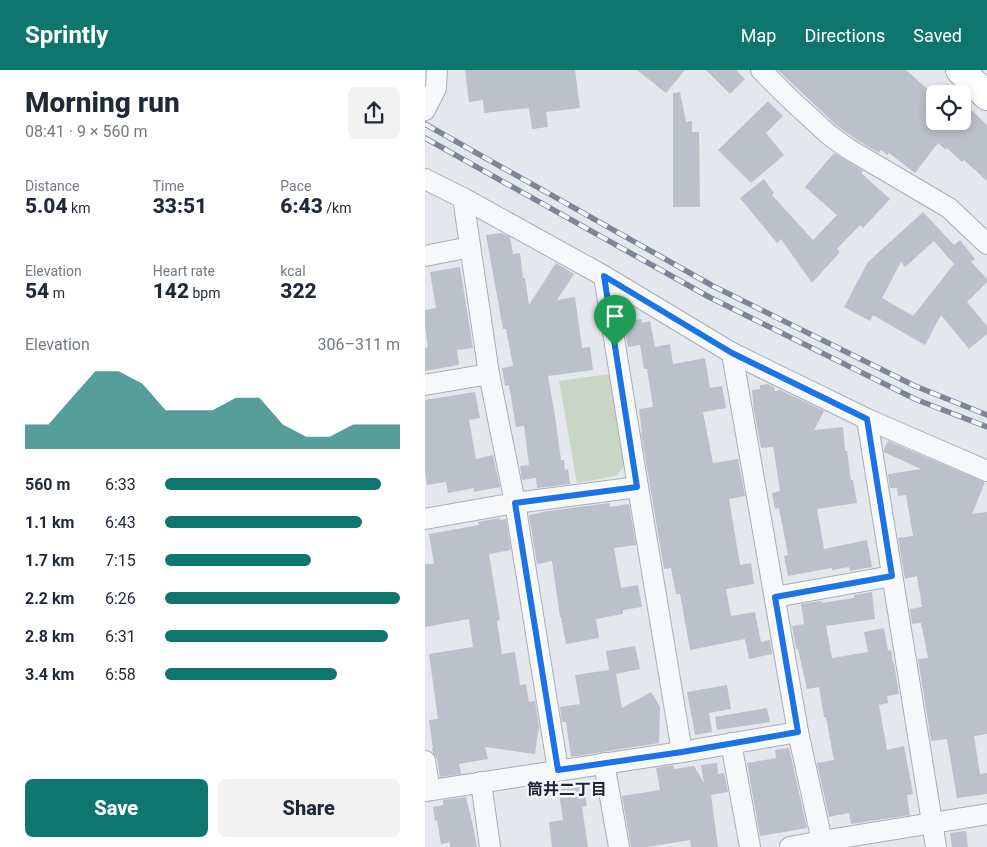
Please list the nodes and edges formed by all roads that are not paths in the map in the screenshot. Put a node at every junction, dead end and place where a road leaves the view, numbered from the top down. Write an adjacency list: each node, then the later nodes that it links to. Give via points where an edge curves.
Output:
1 (437, 70): 5 (street, via 436,88)
2 (761, 70): 8 (street, via 828,134 949,208)
3 (960, 70): 4 (main road)
4 (987, 96)
5 (425, 110)
6 (425, 179): 7 (street)
7 (463, 198): 9 (street); 11 (street)
8 (987, 244)
9 (470, 247): 10 (street); 13 (street)
10 (425, 256)
11 (604, 276): 12 (street); 17 (street)
12 (732, 353): 15 (street); 21 (street)
13 (489, 374): 14 (street); 18 (street)
14 (425, 385)
15 (867, 419): 16 (street); 20 (street)
16 (987, 471)
17 (637, 487): 18 (street); 24 (street)
18 (515, 503): 19 (street); 27 (street)
19 (425, 519)
20 (892, 576): 21 (street); 31 (street)
21 (775, 597): 22 (street)
22 (798, 732): 23 (street); 32 (street)
23 (731, 743): 24 (street); 35 (street)
24 (682, 752): 26 (street)
25 (425, 762): 29 (street)
26 (604, 763): 27 (street); 34 (street)
27 (558, 770): 28 (street)
28 (481, 782): 29 (street); 33 (street)
29 (427, 790)
30 (987, 814): 31 (street)
31 (932, 823): 32 (street); 37 (street)
32 (822, 841): 36 (street)
33 (490, 847)
34 (619, 847)
35 (750, 847)
36 (790, 847)
37 (936, 847)

